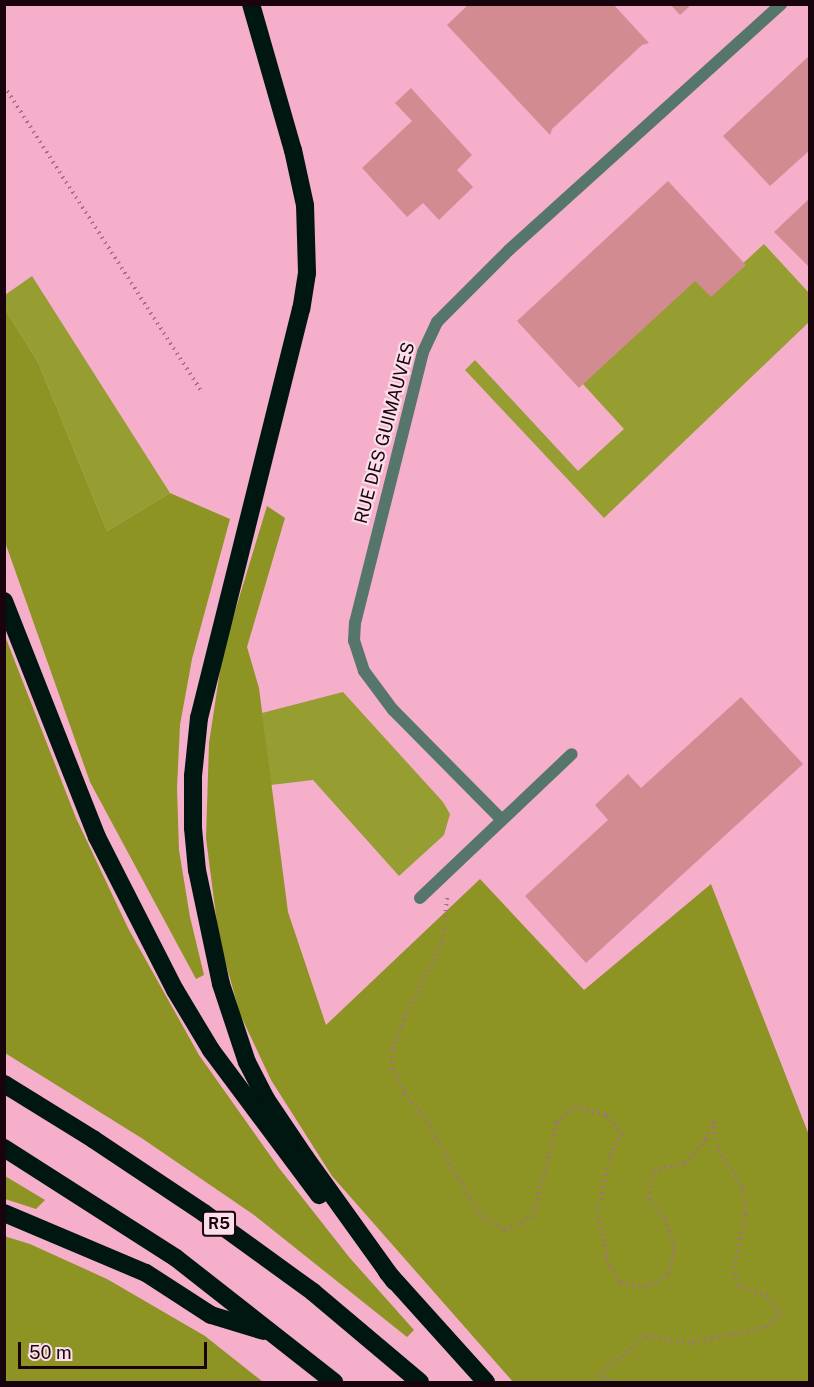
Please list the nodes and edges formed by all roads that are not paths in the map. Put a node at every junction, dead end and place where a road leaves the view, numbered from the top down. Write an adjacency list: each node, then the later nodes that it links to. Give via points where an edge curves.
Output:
1 (251, 4): 10 (highway, via 305,205 307,273 199,718 193,776 196,860 221,984 247,1062 266,1099)
2 (781, 4): 5 (street, RUE DES GUIMAUVES, via 509,250 437,322 423,352 354,640 363,671 393,710)
3 (4, 601): 10 (highway, via 97,837 176,990 211,1050 298,1170)
4 (572, 754): 5 (street)
5 (502, 820): 6 (street)
6 (420, 898)
7 (4, 1084): 13 (highway, R5, via 204,1213 313,1293)
8 (4, 1148): 11 (highway, via 176,1258)
9 (4, 1213): 11 (highway, via 146,1273 211,1315)
10 (394, 1281): 14 (highway)
11 (274, 1334): 12 (highway)
12 (334, 1383)
13 (420, 1383)
14 (486, 1383)

